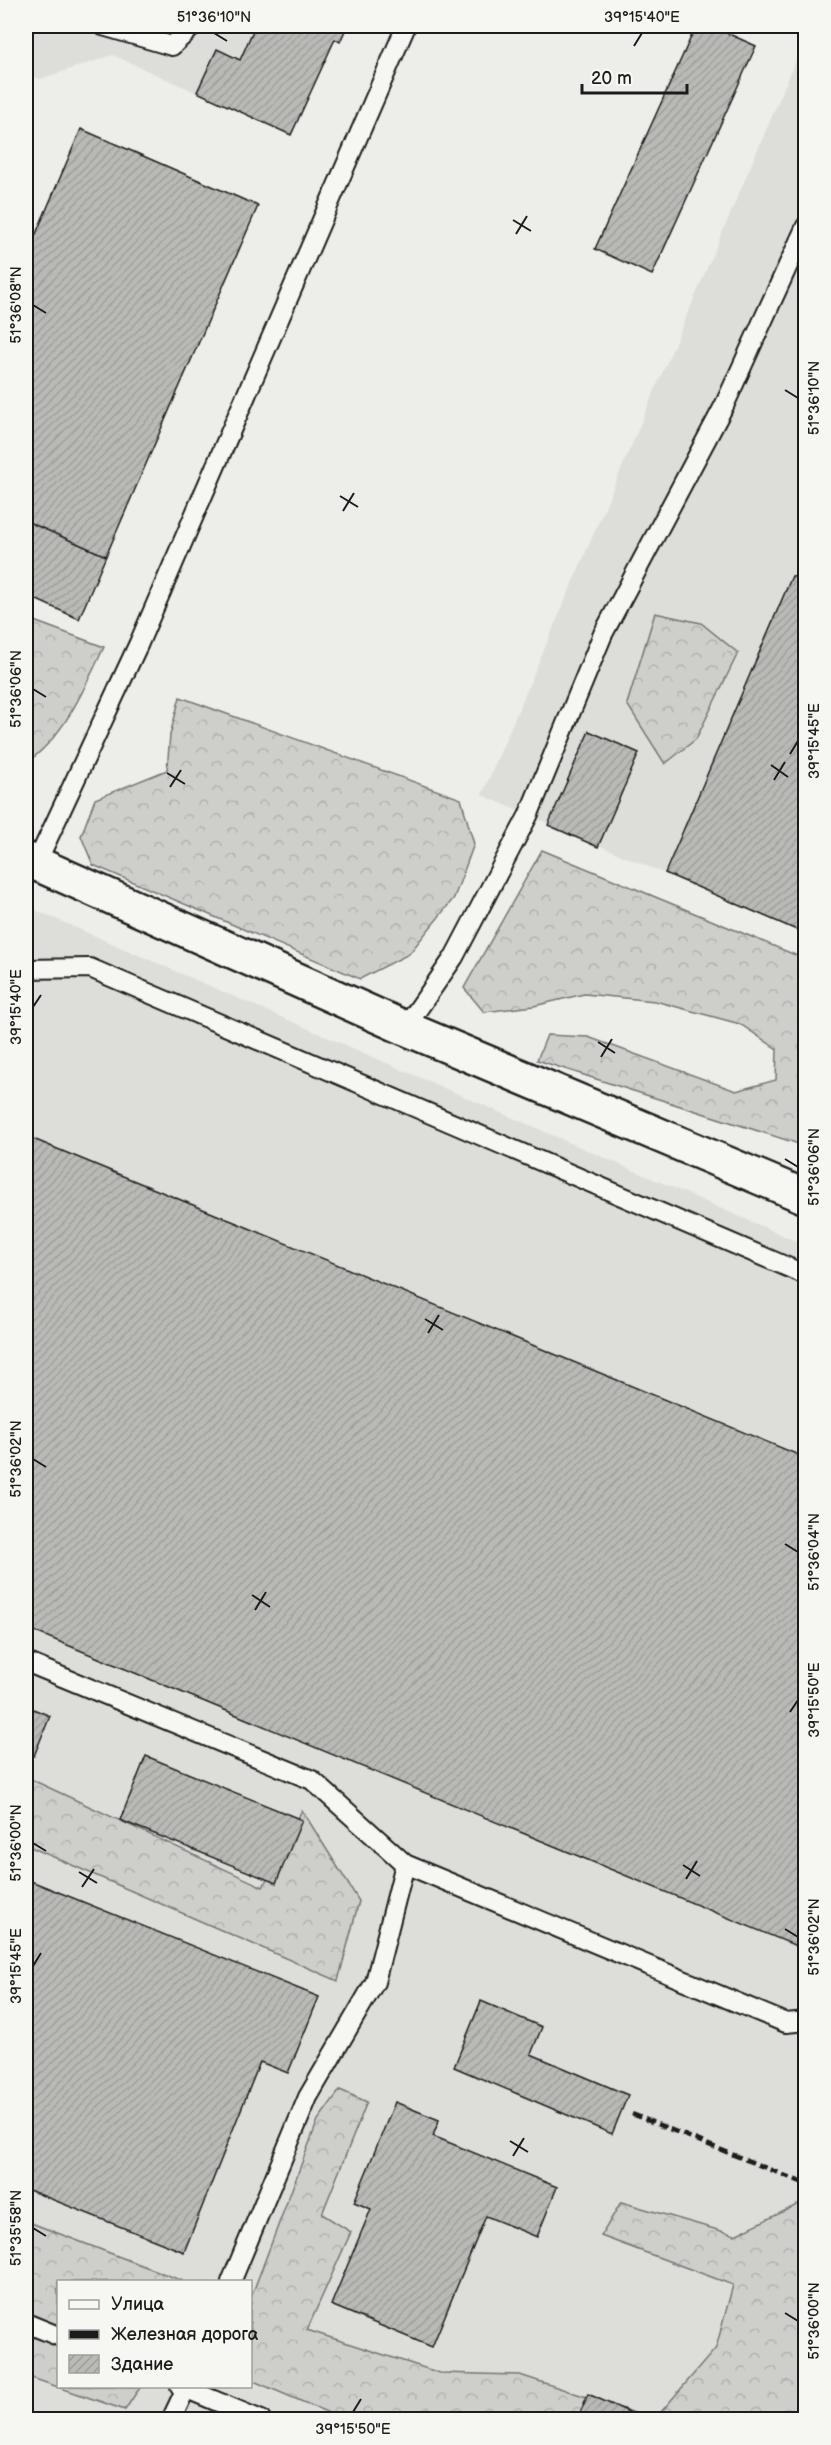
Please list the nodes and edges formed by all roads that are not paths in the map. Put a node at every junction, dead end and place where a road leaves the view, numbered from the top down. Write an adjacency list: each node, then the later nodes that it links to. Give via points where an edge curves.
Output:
1 (103, 26): 2 (lane, via 172,45)
2 (193, 26)
3 (406, 26): 5 (lane, via 139,643)
4 (806, 226): 7 (lane, via 724,406 603,634 528,816 454,957)
5 (31, 862): 7 (street)
6 (26, 969): 9 (lane, via 90,968)
7 (405, 1028): 8 (street)
8 (806, 1197)
9 (806, 1275)
10 (26, 1662): 11 (lane, via 312,1780)
11 (405, 1864): 12 (lane, via 786,2023); 13 (lane, via 375,1982 308,2097)
12 (806, 2021)
13 (232, 2280)
14 (26, 2323): 15 (lane)
15 (57, 2336)
16 (184, 2388): 18 (lane)
17 (186, 2388): 19 (lane)
18 (171, 2420)
19 (261, 2420)

